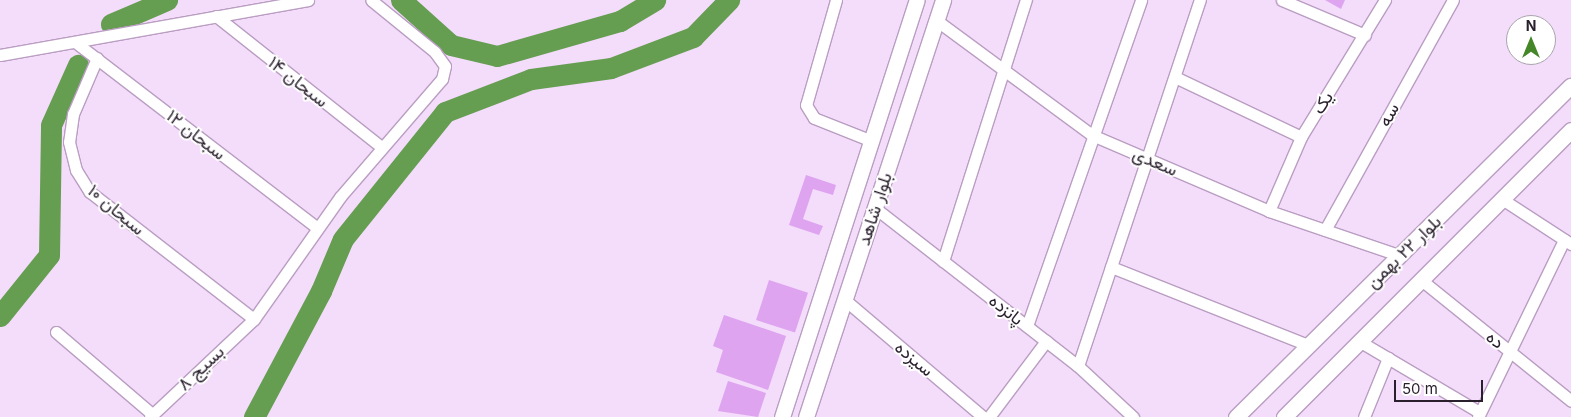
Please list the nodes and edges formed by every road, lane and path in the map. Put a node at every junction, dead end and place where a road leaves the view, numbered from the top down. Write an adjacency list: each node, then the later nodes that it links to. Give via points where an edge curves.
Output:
1 (302, 0): 12 (street)
2 (371, 0): 25 (street, بسیج ۸, via 435,52 445,66 442,79)
3 (836, 0): 24 (street, via 806,105 814,118)
4 (917, 0): 24 (main road, بلوار شاهد)
5 (943, 0): 13 (main road, بلوار شاهد)
6 (1026, 0): 18 (street)
7 (1141, 0): 22 (street)
8 (1200, 0): 19 (street)
9 (1282, 0): 14 (street)
10 (1385, 0): 14 (street, یک)
11 (1453, 0): 31 (street, سه)
12 (216, 16): 15 (street); 25 (street, سبحان ۱۴)
13 (936, 20): 18 (street, سعدی); 28 (main road, بلوار شاهد)
14 (1365, 35): 23 (street, یک)
15 (75, 42): 16 (street); 17 (street, سبحان ۱۲)
16 (0, 55)
17 (97, 58): 30 (street, سبحان ۱۲); 40 (street, سبحان ۱۰, via 73,114 69,142 76,170 90,192)
18 (1003, 70): 22 (street, سعدی); 35 (street)
19 (1177, 78): 23 (street); 26 (street)
20 (1571, 86): 34 (main road, بلوار ۲۲ بهمن)
21 (1571, 130): 27 (main road, بلوار ۲۲ بهمن)
22 (1092, 135): 26 (street, سعدی); 41 (street)
23 (1302, 137): 29 (street, یک)
24 (872, 141): 33 (main road, بلوار شاهد)
25 (381, 147): 30 (street, بسیج ۸)
26 (1146, 158): 29 (street, سعدی); 37 (street)
27 (1505, 202): 32 (street); 38 (main road, بلوار ۲۲ بهمن)
28 (875, 208): 35 (street, پانزده); 36 (main road, بلوار شاهد)
29 (1269, 211): 31 (street, سعدی)
30 (317, 228): 40 (street, بسیج ۸)
31 (1324, 230): 34 (street, سعدی)
32 (1568, 242): 46 (street)
33 (834, 256): 36 (main road); 52 (main road, بلوار شاهد)
34 (1401, 256): 45 (main road, بلوار ۲۲ بهمن)
35 (943, 261): 41 (street, پانزده)
36 (857, 262): 39 (main road, بلوار شاهد)
37 (1112, 267): 45 (street); 48 (street)
38 (1420, 279): 44 (main road, بلوار ۲۲ بهمن); 46 (street, ده)
39 (845, 300): 53 (main road, بلوار شاهد); 54 (street, سیزده)
40 (254, 319): 51 (street, بسیج ۸)
41 (1027, 326): 43 (street, پانزده)
42 (56, 332): 51 (street)
43 (1046, 341): 48 (street, پانزده); 55 (street)
44 (1359, 341): 47 (street); 58 (main road, بلوار ۲۲ بهمن)
45 (1308, 345): 57 (main road, بلوار ۲۲ بهمن)
46 (1509, 352): 49 (street, ده); 50 (street)
47 (1388, 358): 50 (street); 59 (street)
48 (1078, 366): 56 (street, پانزده)
49 (1571, 401)
50 (1479, 415)
51 (151, 416)
52 (782, 417)
53 (806, 417)
54 (983, 417)
55 (989, 417)
56 (1133, 417)
57 (1236, 417)
58 (1284, 417)
59 (1364, 417)

